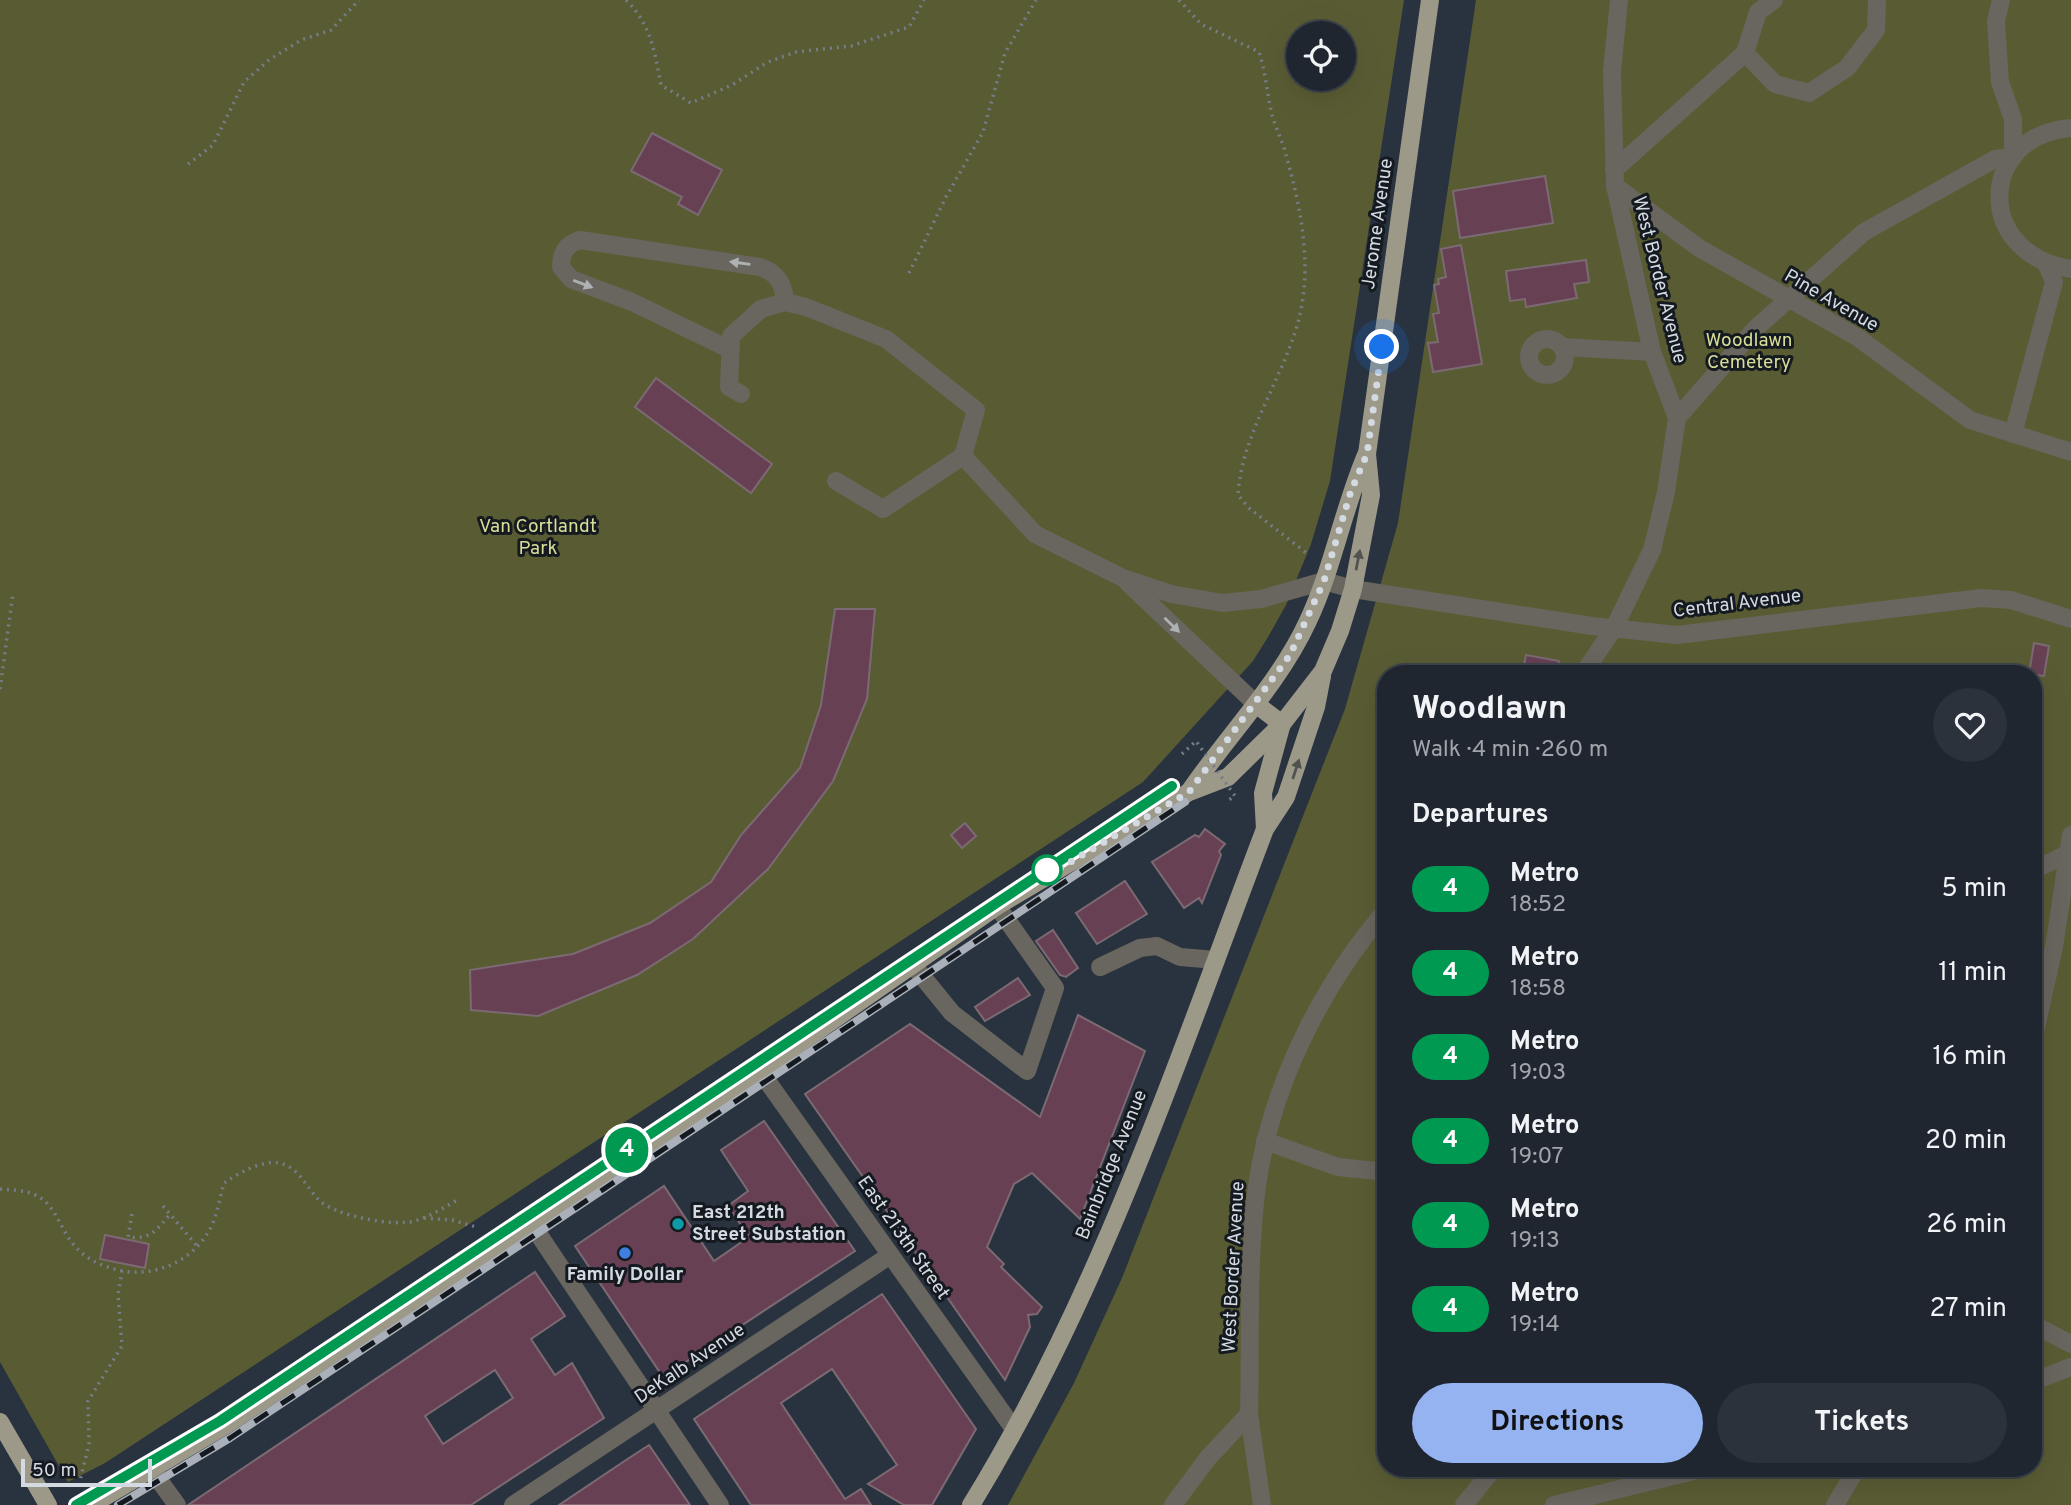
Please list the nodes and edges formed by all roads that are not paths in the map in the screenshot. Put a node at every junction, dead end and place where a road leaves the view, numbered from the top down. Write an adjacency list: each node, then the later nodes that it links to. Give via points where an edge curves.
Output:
1 (1430, 0): 21 (main road, Jerome Avenue)
2 (1619, 0): 9 (street, West Border Avenue, via 1612,71)
3 (1774, 0): 6 (street, via 1758,12)
4 (1877, 0): 6 (street, via 1875,30 1847,68 1809,93 1775,84)
5 (2001, 0): 8 (street, via 1996,21 2000,82 2013,119)
6 (1745, 53): 9 (street)
7 (2071, 128): 8 (street, via 2030,140)
8 (2013, 157): 10 (street, via 1999,198 2004,222 2025,252); 12 (street, via 1995,159 1864,232)
9 (1615, 178): 12 (street, Pine Avenue, via 1699,248); 16 (street, West Border Avenue)
10 (2047, 265): 11 (street); 19 (street, via 2054,282)
11 (2071, 269)
12 (1787, 299): 18 (street); 19 (street, Pine Avenue, via 1857,337 1970,420)
13 (785, 302): 15 (street, via 761,309 731,337); 15 (street, one-way to 15, via 776,274 760,267 580,240 564,251 561,267 571,279 632,302); 22 (street, via 886,340 976,410)
14 (1563, 347): 16 (street)
15 (731, 350): 17 (street, via 729,387)
16 (1651, 352): 18 (street, West Border Avenue)
17 (741, 394)
18 (1676, 418): 28 (street, West Border Avenue, via 1666,492 1651,550)
19 (2013, 434): 20 (street, Pine Avenue)
20 (2071, 453)
21 (1367, 454): 25 (main road, Jerome Avenue); 26 (main road, Jerome Avenue, one-way to 21, via 1371,495)
22 (963, 456): 23 (street, via 883,509); 24 (street, via 1035,534)
23 (836, 481)
24 (1123, 578): 25 (street, via 1171,594 1223,603); 31 (street, one-way to 31)
25 (1324, 581): 26 (street, Central Avenue); 31 (main road, Jerome Avenue, via 1290,655)
26 (1353, 589): 28 (street, Central Avenue); 30 (main road, Jerome Avenue)
27 (2071, 619): 28 (street, Central Avenue, via 2011,600 1981,598 1677,635)
28 (1614, 628): 29 (street, West Border Avenue)
29 (1589, 665)
30 (1323, 671): 32 (main road, Jerome Avenue); 34 (main road, Bainbridge Avenue, one-way to 30, via 1286,797)
31 (1256, 704): 32 (main road); 33 (main road, Jerome Avenue)
32 (1282, 724): 33 (main road, Jerome Avenue, via 1228,776); 34 (main road, Bainbridge Avenue, via 1263,793)
33 (1189, 792): 37 (main road, Jerome Avenue)
34 (1265, 829): 39 (main road, Bainbridge Avenue)
35 (2070, 847): 36 (street); 42 (street)
36 (2042, 865)
37 (997, 906): 40 (main road, Jerome Avenue); 40 (street, via 1055,988 1027,1071 952,1013)
38 (1377, 922): 44 (street, West Border Avenue, via 1328,987 1301,1041)
39 (1216, 960): 41 (street, via 1180,957 1157,946 1140,948); 55 (main road, Bainbridge Avenue, via 1147,1140 1068,1326)
40 (913, 965): 43 (main road, Jerome Avenue)
41 (1100, 967)
42 (2042, 1001)
43 (760, 1071): 46 (main road, Jerome Avenue); 47 (street, East 213th Street)
44 (1265, 1141): 45 (street, via 1338,1167); 53 (street, West Border Avenue, via 1252,1235)
45 (1377, 1171)
46 (531, 1223): 52 (street); 56 (main road, Jerome Avenue, via 226,1425)
47 (889, 1256): 52 (street, DeKalb Avenue); 55 (street, East 213th Street)
48 (2042, 1329): 49 (street)
49 (2071, 1344)
50 (2071, 1367): 51 (street)
51 (2042, 1378)
52 (657, 1411): 64 (street, DeKalb Avenue); 65 (street)
53 (1249, 1414): 67 (street); 68 (street, West Border Avenue)
54 (0, 1422): 60 (main road)
55 (1014, 1429): 66 (main road, Bainbridge Avenue)
56 (147, 1472): 61 (main road, Jerome Avenue); 62 (street); 63 (street)
57 (1487, 1477): 69 (street)
58 (1669, 1477): 70 (street)
59 (1852, 1477): 71 (street)
60 (48, 1505)
61 (91, 1505)
62 (164, 1505)
63 (177, 1505)
64 (513, 1505)
65 (720, 1505)
66 (971, 1505)
67 (1173, 1505)
68 (1262, 1505)
69 (1464, 1505)
70 (1554, 1505)
71 (1835, 1505)

